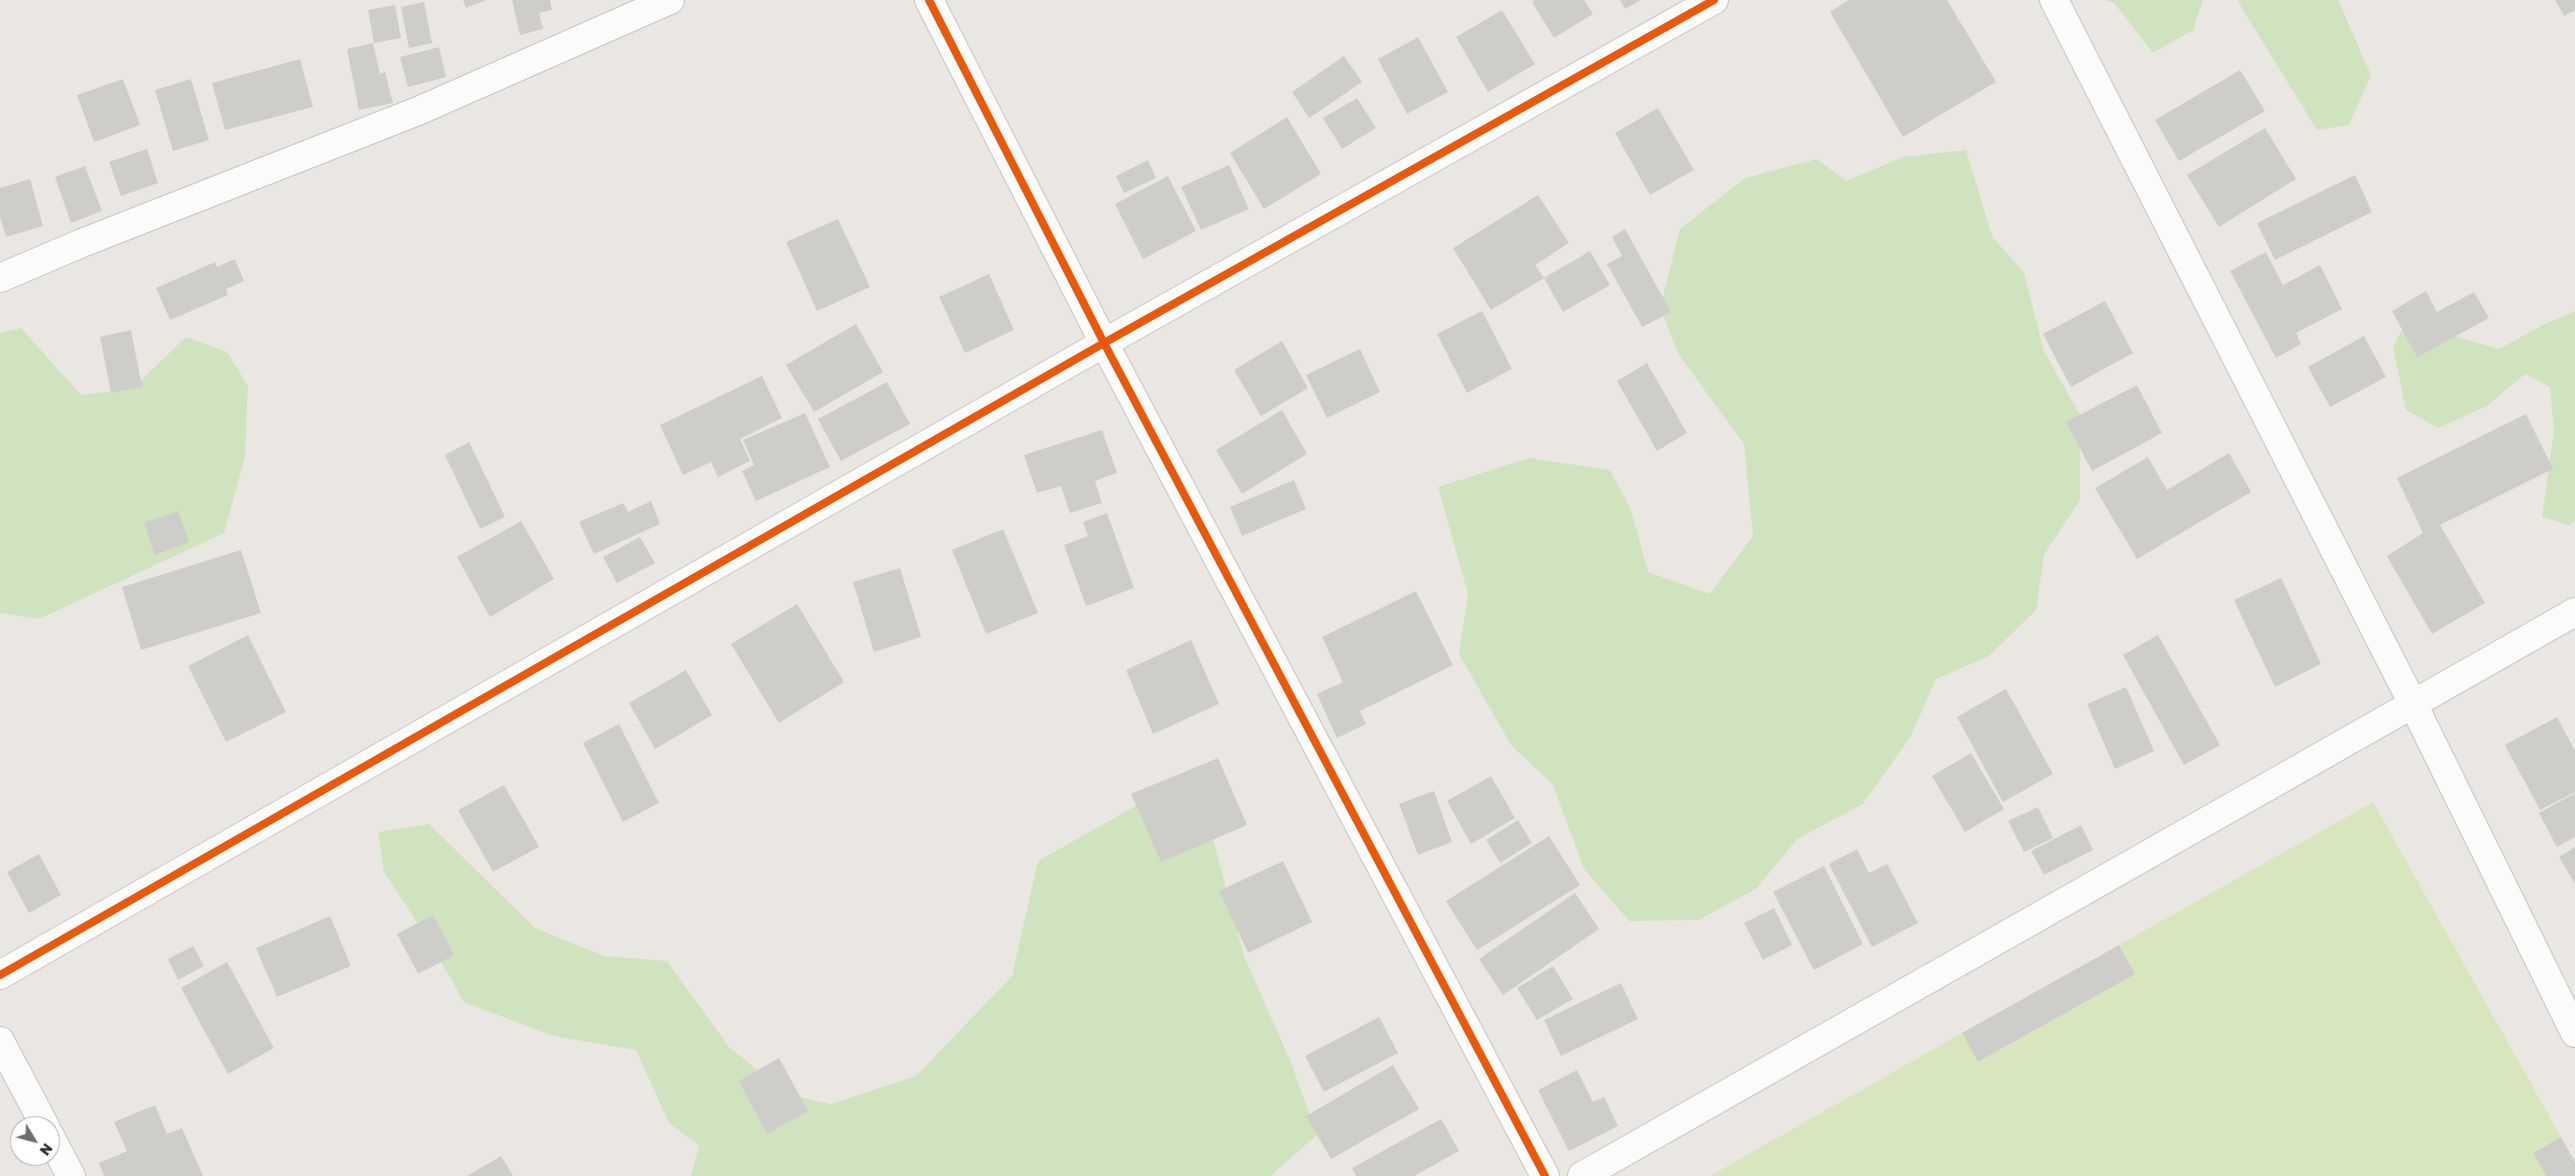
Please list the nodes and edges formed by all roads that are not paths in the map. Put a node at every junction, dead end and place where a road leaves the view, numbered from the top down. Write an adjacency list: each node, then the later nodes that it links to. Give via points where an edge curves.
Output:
1 (670, 0): 5 (street, via 418,111)
2 (929, 0): 6 (street)
3 (1714, 0): 6 (street)
4 (2054, 0): 8 (street)
5 (0, 278)
6 (1104, 343): 9 (street); 15 (street)
7 (2575, 612): 8 (street)
8 (2413, 704): 10 (street); 16 (street)
9 (0, 975)
10 (2575, 1033)
11 (0, 1041): 12 (street)
12 (40, 1116)
13 (60, 1155): 14 (street)
14 (71, 1176)
15 (1545, 1176)
16 (1582, 1176)

